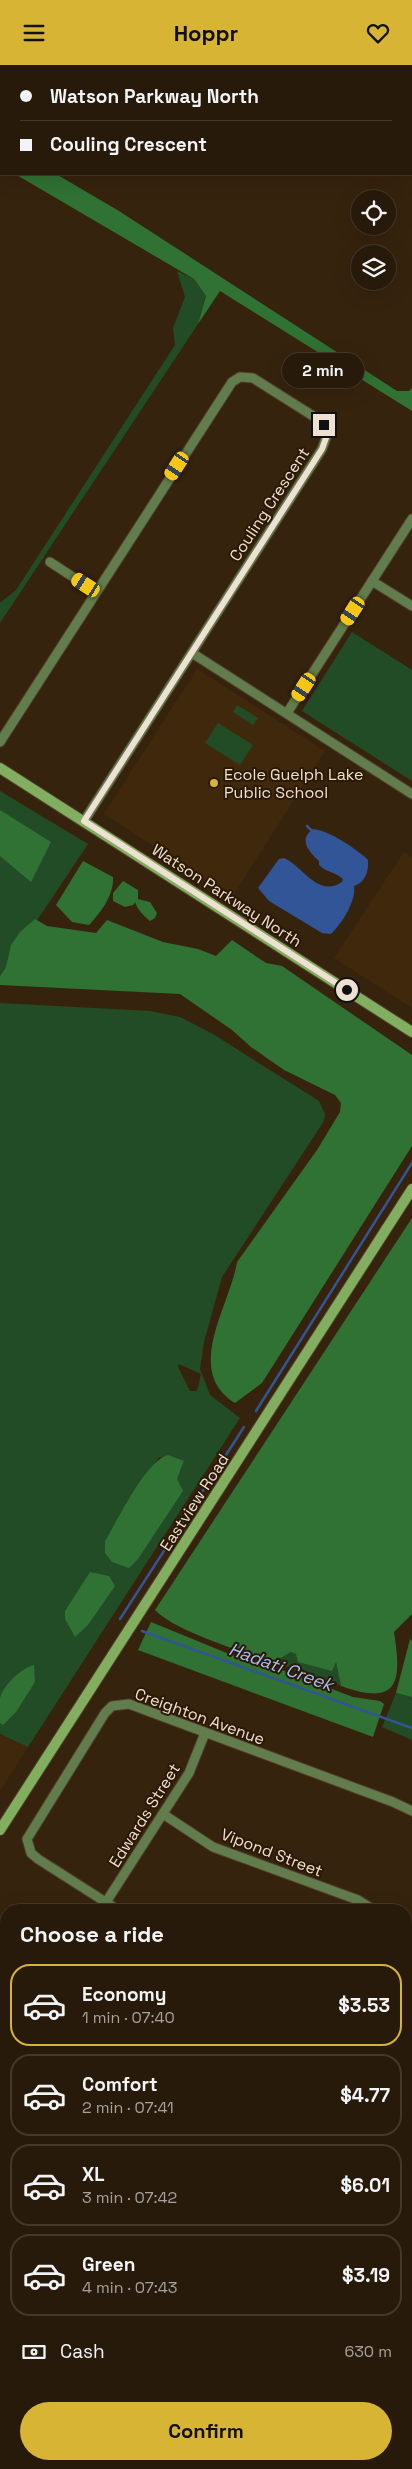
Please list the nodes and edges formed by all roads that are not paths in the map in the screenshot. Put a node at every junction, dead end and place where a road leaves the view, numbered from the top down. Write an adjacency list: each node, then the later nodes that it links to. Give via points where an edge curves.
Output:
1 (412, 519): 3 (street)
2 (50, 562): 4 (street)
3 (372, 581): 5 (street); 7 (street)
4 (96, 592): 6 (street, Couling Crescent, via 228,387 240,377 259,380 322,421 326,440); 8 (street, Couling Crescent)
5 (412, 606)
6 (192, 653): 7 (street); 11 (street, Couling Crescent)
7 (287, 713): 10 (street)
8 (0, 742)
9 (0, 767): 11 (street, Watson Parkway North)
10 (412, 794)
11 (84, 821): 12 (street, Watson Parkway North)
12 (412, 1032)
13 (412, 1189): 17 (street, Eastview Road)
14 (205, 1733): 15 (street, Creighton Avenue); 16 (street, Edwards Street, via 189,1773); 18 (street, Creighton Avenue, via 129,1705 112,1706 28,1834 27,1846 38,1859)
15 (412, 1811)
16 (163, 1814): 19 (street, Edwards Street); 20 (street, Vipond Street, via 213,1847)
17 (0, 1830)
18 (101, 1904)
19 (105, 1904)
20 (364, 1904)

